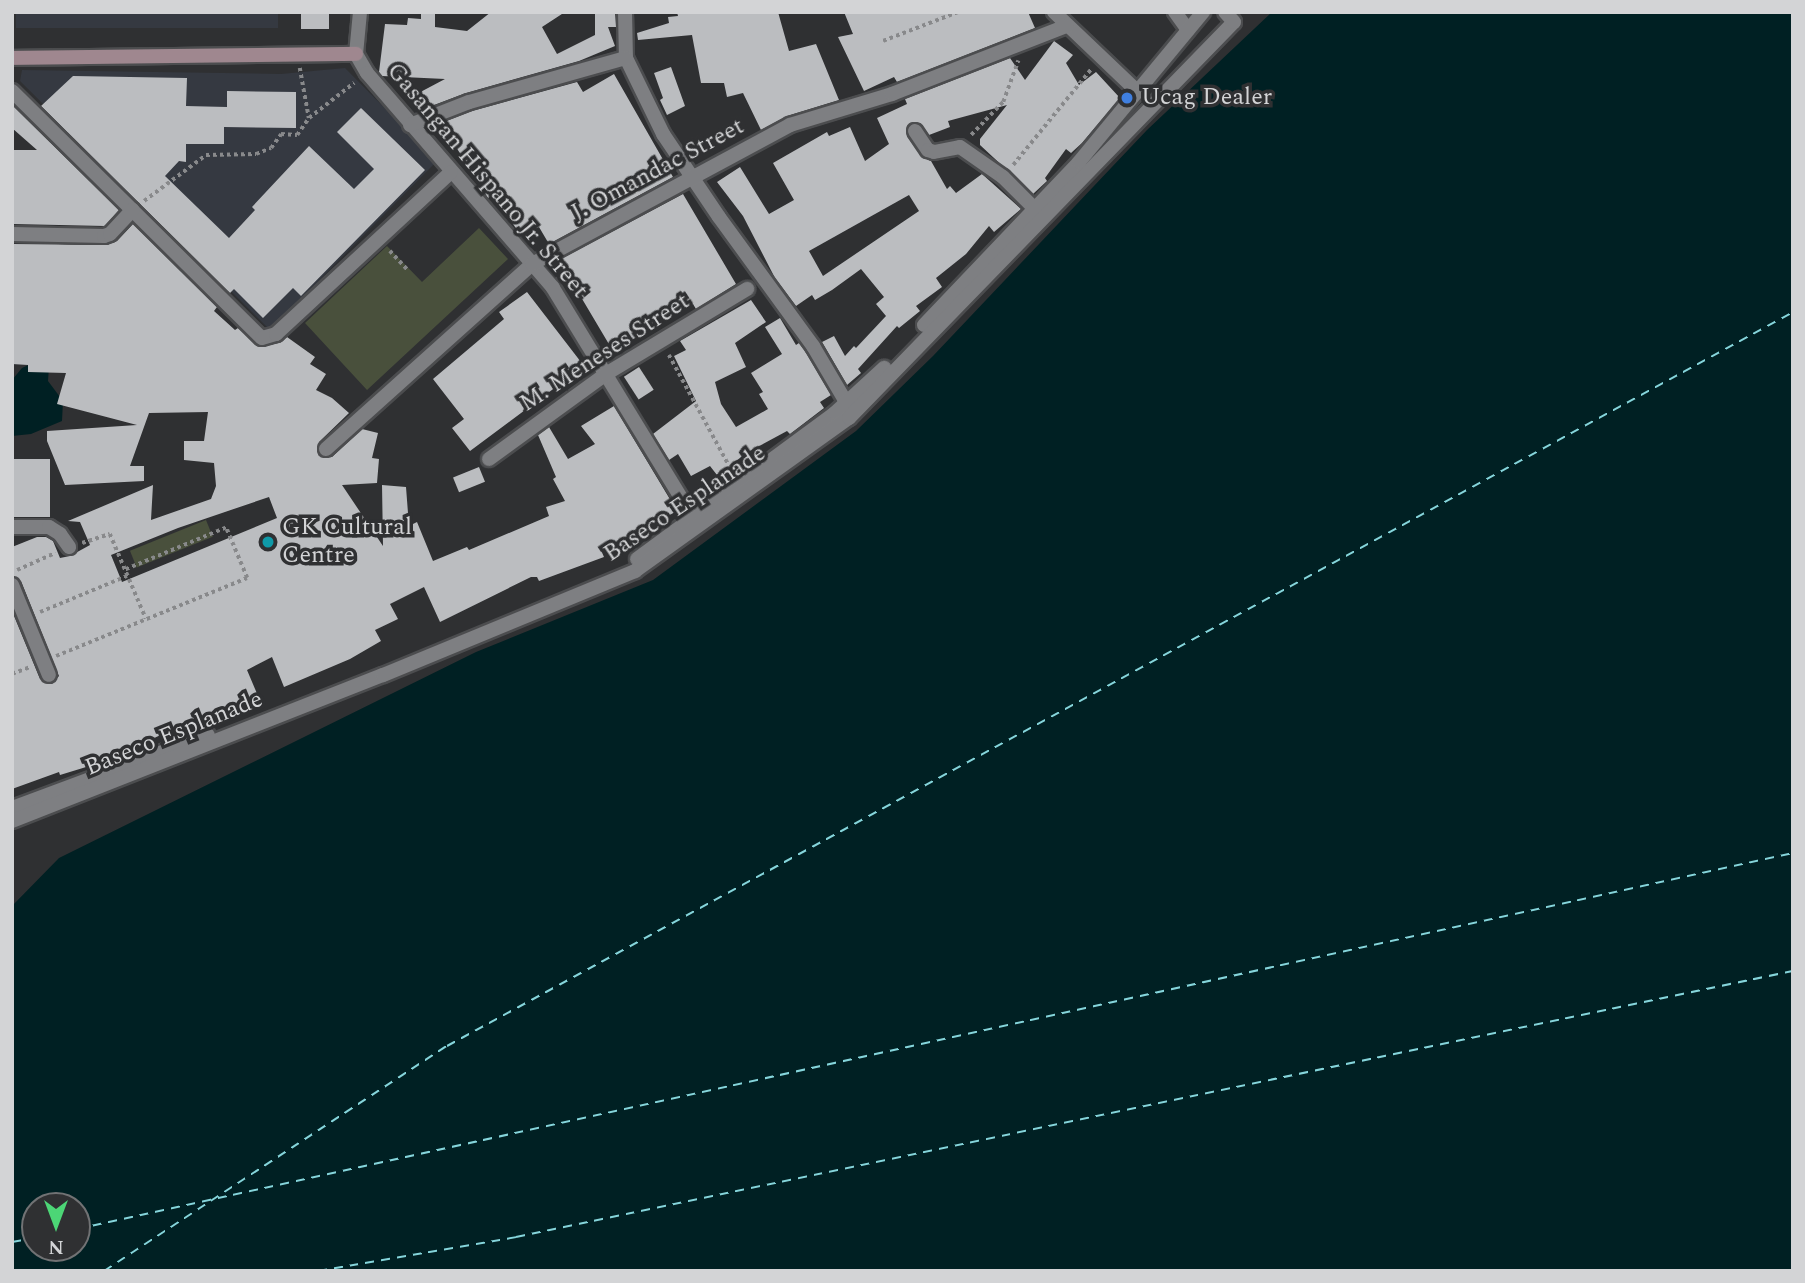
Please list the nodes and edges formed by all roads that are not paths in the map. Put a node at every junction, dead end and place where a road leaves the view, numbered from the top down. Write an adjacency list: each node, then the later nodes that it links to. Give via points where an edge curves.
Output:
1 (360, 12): 9 (street, Gasangan Hispano Jr. Street)
2 (625, 12): 11 (street)
3 (1054, 12): 7 (street)
4 (1175, 12): 8 (street)
5 (1203, 12): 8 (street)
6 (1225, 12): 33 (street, Baseco Esplanade, via 1234,22 849,418 635,571)
7 (1066, 26): 13 (street); 17 (street, J. Omandac Street, via 892,94 790,125)
8 (1188, 30): 13 (street)
9 (356, 54): 10 (street); 14 (street, Gasangan Hispano Jr. Street)
10 (12, 58)
11 (626, 58): 14 (street, via 469,102); 17 (street, via 663,134)
12 (12, 91): 19 (street)
13 (1137, 91): 18 (street)
14 (410, 125): 16 (street, Gasangan Hispano Jr. Street)
15 (915, 131): 18 (street, via 928,150 960,147 1003,177)
16 (451, 172): 19 (street, via 276,334 262,338); 21 (street, Gasangan Hispano Jr. Street)
17 (691, 177): 21 (street, J. Omandac Street); 24 (street, via 813,346)
18 (1034, 208): 24 (street, via 888,365)
19 (132, 210): 20 (street, via 104,236)
20 (12, 234)
21 (532, 264): 23 (street, Gasangan Hispano Jr. Street, via 553,288); 25 (street, J. Omandac Street)
22 (747, 289): 23 (street, M. Meneses Street)
23 (606, 374): 26 (street, M. Meneses Street); 27 (street, Gasangan Hispano Jr. Street)
24 (846, 402): 27 (street)
25 (326, 449)
26 (489, 458)
27 (692, 516): 32 (street, via 618,571 265,714)
28 (12, 527): 29 (street, via 49,527)
29 (69, 547)
30 (12, 585): 31 (street)
31 (46, 668)
32 (12, 808)
33 (12, 821)

